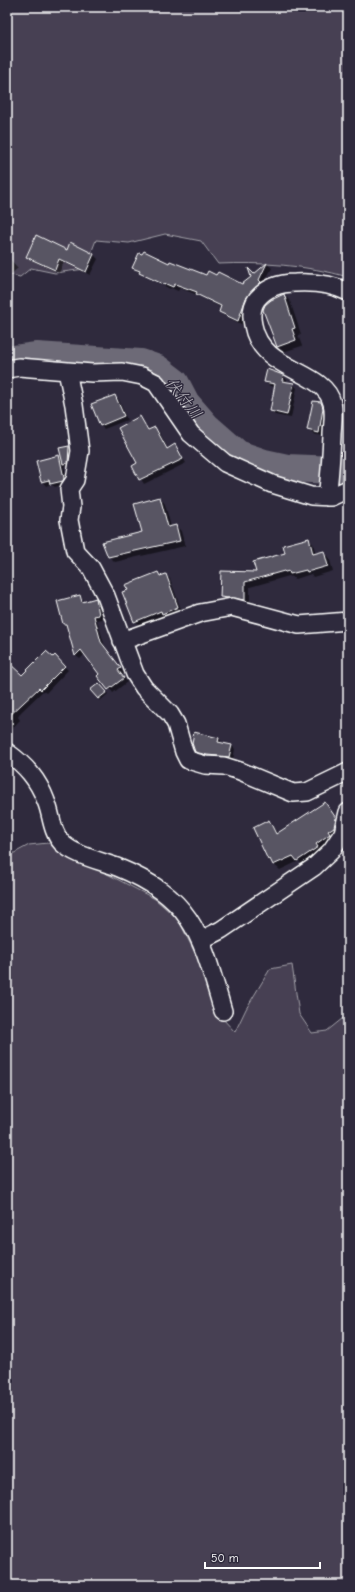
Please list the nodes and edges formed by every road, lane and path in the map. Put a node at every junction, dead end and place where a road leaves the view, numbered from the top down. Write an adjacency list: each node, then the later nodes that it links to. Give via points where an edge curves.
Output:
1 (348, 292): 5 (street, via 340,288 310,283 278,284 262,292 255,302 251,316 254,334 273,359 328,393 333,415)
2 (7, 369): 3 (street)
3 (67, 371): 5 (street, via 122,372 142,376 156,383 191,434 225,463 272,484 311,496); 7 (street, via 78,426 80,451 75,480 69,489 72,541 75,551 91,568 106,596)
4 (348, 489): 5 (street)
5 (327, 497)
6 (348, 621): 7 (street, via 299,625 232,607 200,613)
7 (122, 641): 9 (street, via 135,674 144,688 170,714 176,724 188,760 240,771 293,793 307,792)
8 (7, 752): 11 (street, via 30,770 46,801 54,831 62,843 73,851 128,872 160,889 186,913)
9 (348, 772)
10 (348, 812): 11 (street, via 343,833 332,851 314,867 221,930)
11 (201, 940): 12 (street)
12 (223, 1011)

